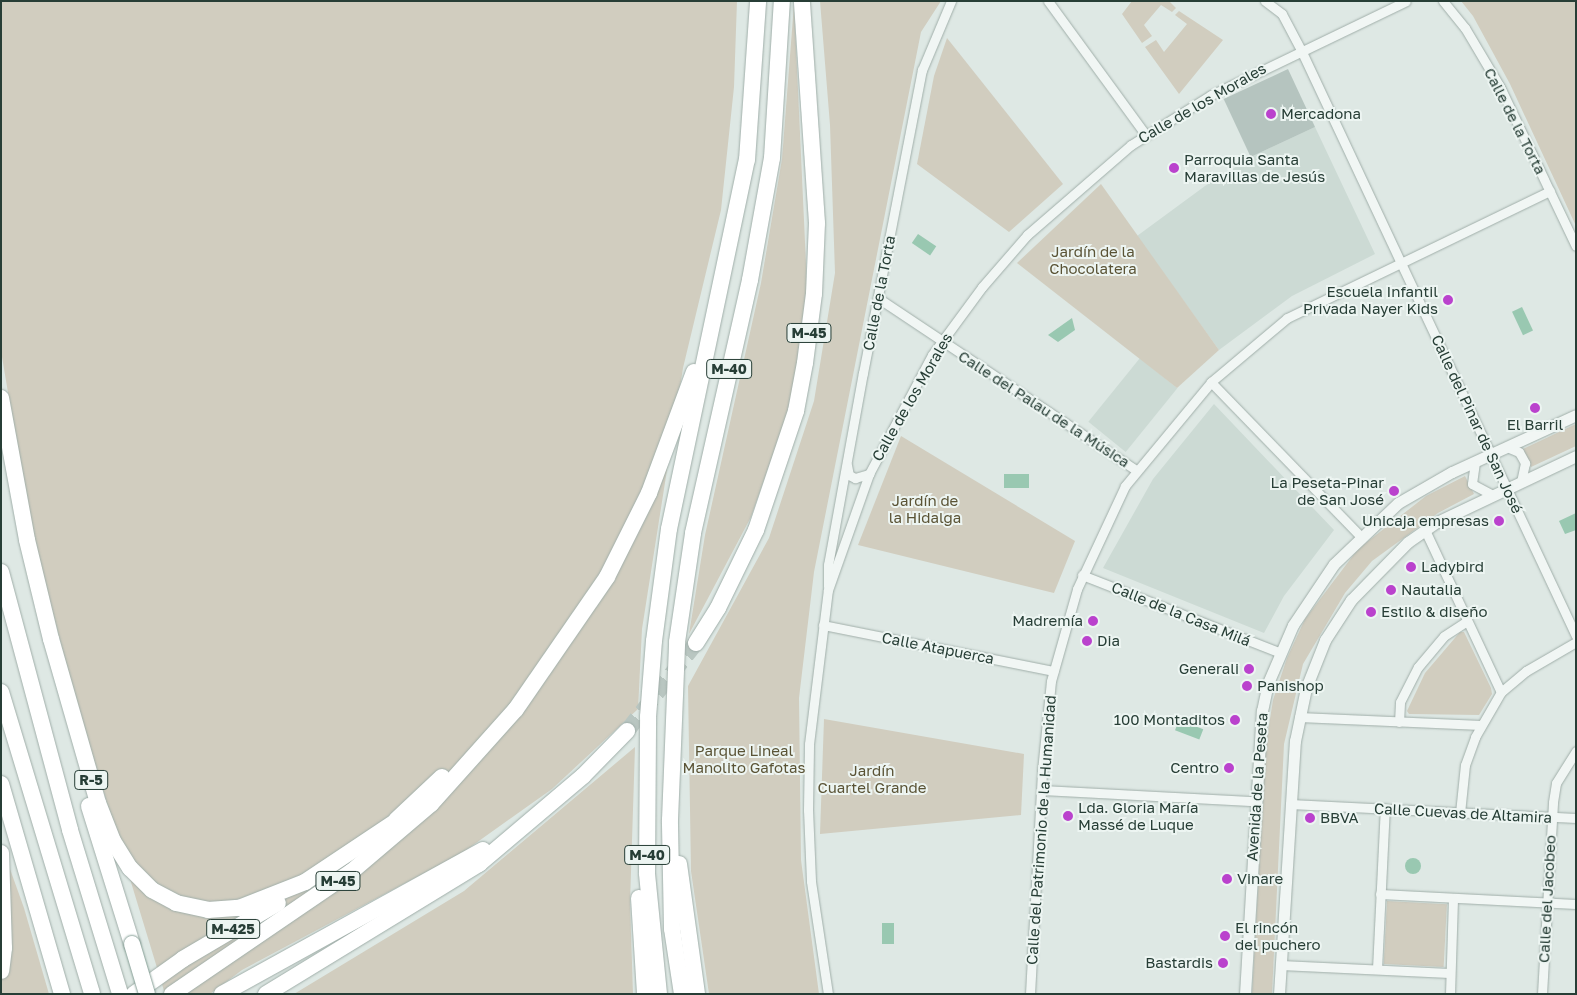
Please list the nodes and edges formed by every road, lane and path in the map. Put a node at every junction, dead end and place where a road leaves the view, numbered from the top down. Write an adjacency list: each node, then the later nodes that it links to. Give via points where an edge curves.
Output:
1 (758, 1): 12 (highway, M-40, via 748,150)
2 (782, 1): 60 (highway, M-40, via 772,158 750,280 693,533 677,642)
3 (802, 1): 40 (highway, M-45, via 817,223 814,294 805,363 796,411 756,530 718,608)
4 (951, 1): 15 (street, Calle de la Torta, via 922,70)
5 (1048, 1): 10 (street)
6 (1265, 1): 9 (street, Calle del Pinar de San José, via 1282,14)
7 (1406, 1): 9 (street, Calle de los Morales)
8 (1443, 1): 11 (street, Calle de la Torta, via 1465,28 1500,87)
9 (1302, 50): 10 (street, Calle de los Morales, via 1211,95); 14 (street, Calle del Pinar de San José)
10 (1145, 134): 16 (street, Calle de los Morales, via 1078,188 1028,235)
11 (1550, 191): 13 (street, Calle de la Torta); 14 (street, Calle del Patrimonio de la Humanidad)
12 (736, 223): 42 (highway, M-45, via 722,254 692,382 649,493 607,576); 46 (highway, M-40, via 670,529 654,641)
13 (1576, 246)
14 (1401, 261): 17 (street, Calle del Patrimonio de la Humanidad, via 1287,318); 22 (street, Calle del Pinar de San José)
15 (878, 298): 16 (street, Calle del Palau de la Música); 25 (street, Calle de la Torta)
16 (941, 341): 26 (street, Calle del Palau de la Música); 27 (street, Calle de los Morales)
17 (1211, 382): 26 (street, Calle del Patrimonio de la Humanidad); 32 (street)
18 (1, 398): 62 (highway, R-5, via 27,540 51,639 98,803 113,841 130,868 152,890 176,903 208,910 238,908 304,882)
19 (1576, 415): 21 (street, Avenida de la Peseta)
20 (1, 434): 76 (highway, bridge, via 28,580)
21 (1507, 447): 22 (street, Avenida de la Peseta); 28 (street, via 1519,452 1525,463)
22 (1491, 455): 24 (street, Avenida de la Peseta); 29 (street, Calle del Pinar de San José)
23 (1576, 456): 28 (street)
24 (1474, 462): 30 (street, via 1472,484); 32 (street, Avenida de la Peseta, via 1425,486)
25 (846, 464): 27 (street, via 849,475 855,478); 35 (street, Calle de la Torta, via 828,565)
26 (1136, 470): 34 (street, Calle del Patrimonio de la Humanidad)
27 (869, 474): 35 (street, Calle de los Morales)
28 (1521, 482): 29 (street)
29 (1507, 488): 30 (street); 38 (street, Calle del Pinar de San José)
30 (1493, 495): 31 (street)
31 (1425, 530): 36 (street); 47 (street, via 1380,567 1351,600 1314,665)
32 (1360, 536): 41 (street, Avenida de la Peseta, via 1309,596)
33 (1, 572): 74 (highway, R-5, via 68,821)
34 (1082, 575): 41 (street, Calle de la Casa Milá); 43 (street, Calle del Patrimonio de la Humanidad)
35 (828, 590): 37 (street, Calle de los Morales)
36 (1466, 621): 45 (street); 48 (street, via 1444,636 1418,667 1400,702)
37 (823, 625): 43 (street, Calle Atapuerca); 84 (street, Calle de los Morales, via 809,744 809,845 817,932)
38 (1576, 636)
39 (1576, 642): 45 (street, via 1526,671)
40 (696, 643)
41 (1280, 653): 54 (street, Avenida de la Peseta, via 1262,711)
42 (549, 664): 62 (highway, via 464,755); 77 (highway, M-45, via 516,709 431,804 351,872)
43 (1054, 670): 53 (street, Calle del Patrimonio de la Humanidad)
44 (1, 692): 72 (highway)
45 (1501, 692): 49 (street)
46 (648, 717): 80 (highway, via 640,753 639,885); 81 (highway, M-40, via 647,873)
47 (1299, 717): 48 (street); 55 (street)
48 (1399, 722): 49 (street)
49 (1481, 725): 57 (street, via 1465,765)
50 (627, 731): 61 (highway, M-45)
51 (1576, 751): 58 (street, Calle del Jacobeo, via 1556,783)
52 (1, 784): 73 (highway)
53 (1042, 790): 54 (street); 85 (street, Calle del Patrimonio de la Humanidad)
54 (1255, 801): 86 (street, Avenida de la Peseta)
55 (1290, 804): 56 (street, Calle Cuevas de Altamira); 68 (street)
56 (1385, 808): 57 (street, Calle Cuevas de Altamira); 64 (street)
57 (1460, 813): 58 (street, Calle Cuevas de Altamira)
58 (1552, 817): 59 (street, Calle Cuevas de Altamira); 66 (street, Calle del Jacobeo)
59 (1576, 818)
60 (670, 820): 82 (highway, M-40, via 672,930); 83 (highway)
61 (531, 822): 78 (highway, M-45); 79 (highway, M-45, via 479,864)
62 (392, 824): 75 (highway, M-425, via 334,868 183,959)
63 (1, 853): 70 (highway, via 4,938)
64 (1380, 894): 65 (street); 69 (street)
65 (1453, 898): 66 (street); 71 (street)
66 (1547, 903): 67 (street); 89 (street, Calle del Jacobeo)
67 (1576, 904)
68 (1280, 965): 69 (street); 87 (street)
69 (1377, 969): 71 (street)
70 (1, 971)
71 (1450, 973): 88 (street)
72 (89, 986)
73 (61, 992)
74 (120, 994)
75 (134, 994)
76 (148, 994)
77 (172, 994)
78 (222, 994)
79 (266, 994)
80 (646, 994)
81 (659, 994)
82 (682, 994)
83 (697, 994)
84 (828, 994)
85 (1030, 994)
86 (1245, 994)
87 (1279, 994)
88 (1450, 994)
89 (1542, 994)

